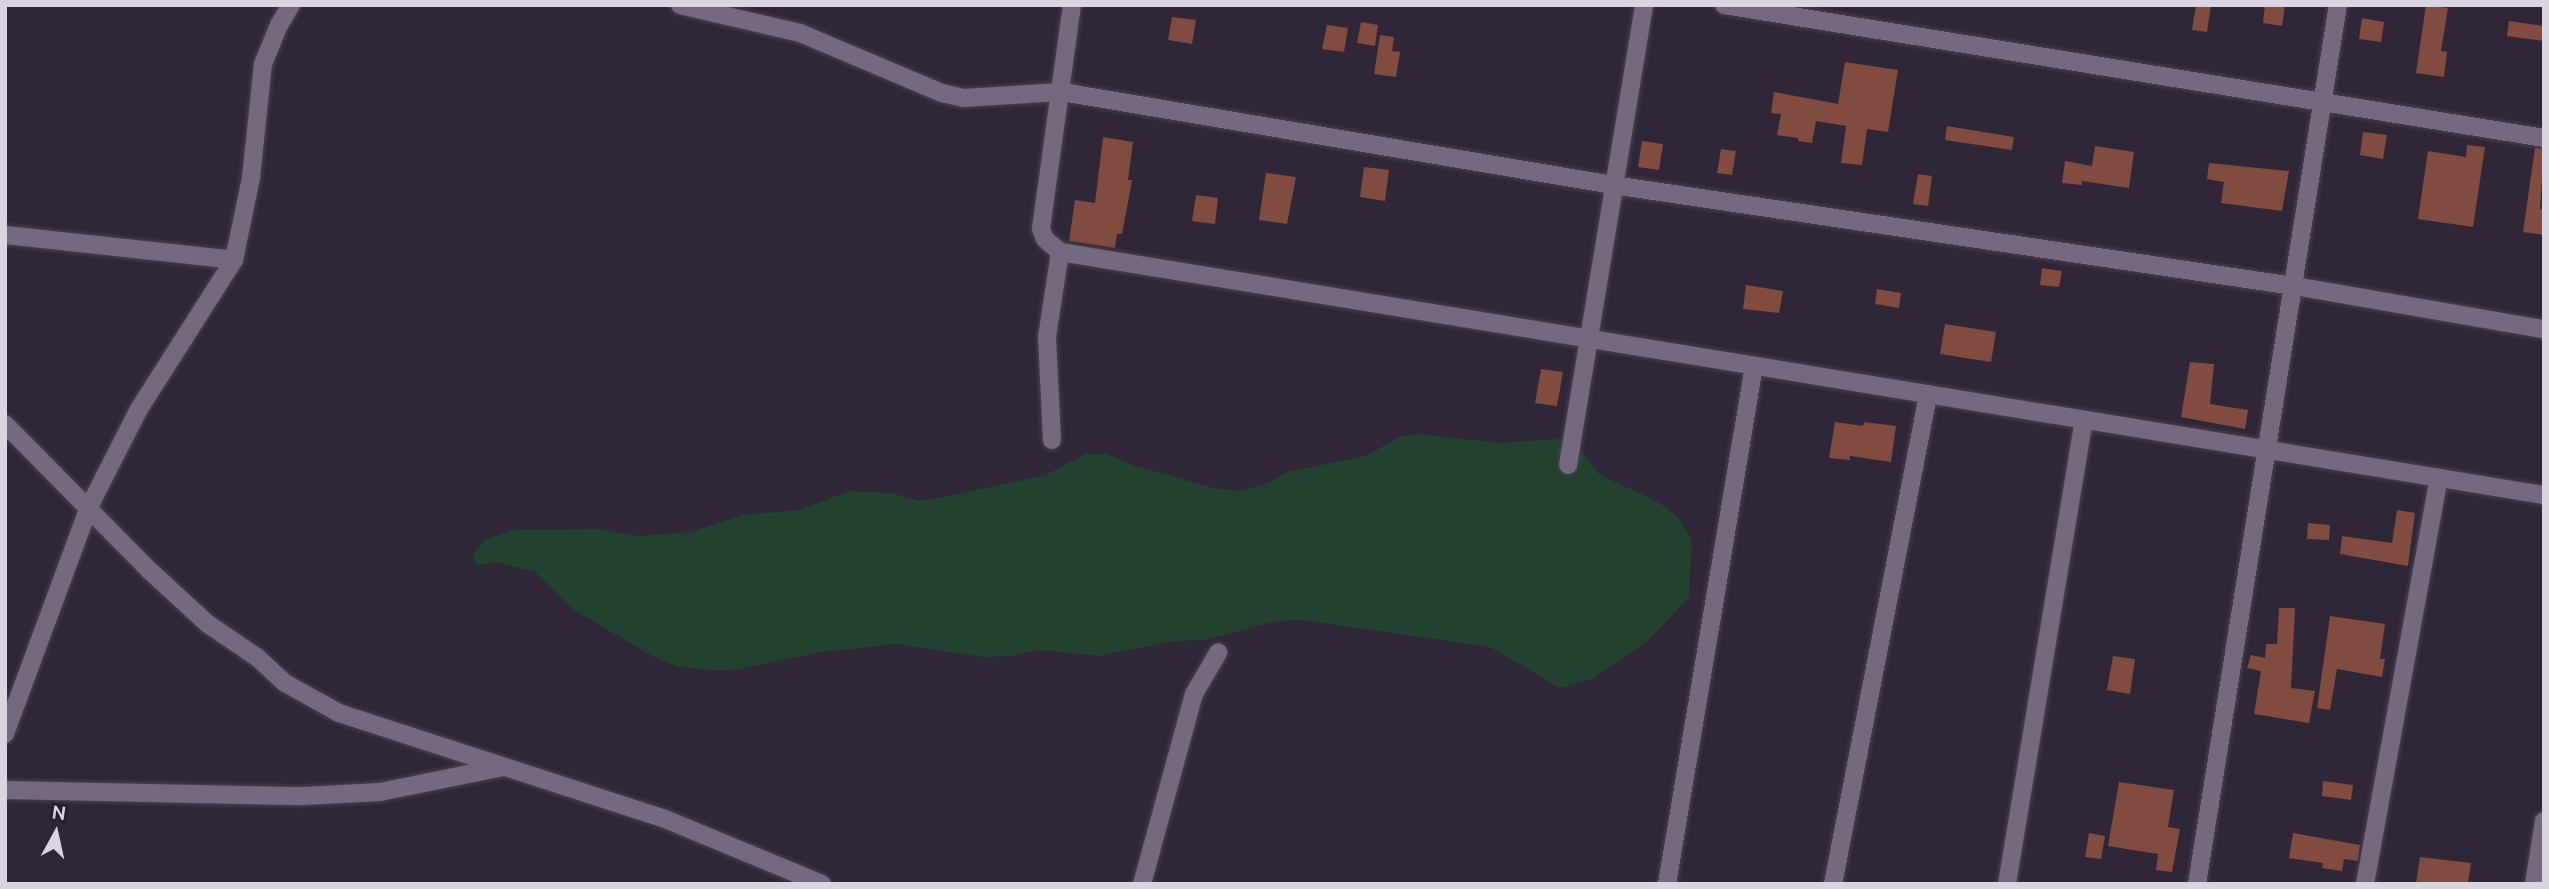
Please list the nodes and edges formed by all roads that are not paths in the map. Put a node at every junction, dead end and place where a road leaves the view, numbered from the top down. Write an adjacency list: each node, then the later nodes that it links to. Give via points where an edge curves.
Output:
1 (291, 5): 13 (street, via 263,64 251,178)
2 (680, 5): 7 (street, via 800,33 963,98)
3 (1072, 5): 7 (street)
4 (1644, 5): 10 (street)
5 (1724, 5): 8 (street)
6 (2338, 5): 8 (street)
7 (1062, 92): 10 (street); 12 (street, via 1041,229)
8 (2323, 103): 9 (street); 14 (street)
9 (2544, 138)
10 (1614, 185): 14 (street); 16 (street)
11 (5, 235): 13 (street)
12 (1060, 252): 16 (street); 21 (street, via 1047,337)
13 (234, 260): 26 (street, via 139,409)
14 (2294, 286): 15 (street); 22 (street)
15 (2544, 329)
16 (1591, 339): 17 (street); 23 (street)
17 (1754, 366): 18 (street); 34 (street)
18 (1928, 394): 19 (street); 35 (street)
19 (2084, 420): 22 (street); 36 (street)
20 (5, 424): 26 (street)
21 (1052, 440)
22 (2267, 450): 24 (street); 37 (street)
23 (1568, 465)
24 (2439, 478): 25 (street); 38 (street)
25 (2544, 495)
26 (89, 508): 28 (street); 29 (street, via 208,624 285,683 339,713)
27 (1218, 653): 33 (street, via 1194,694)
28 (5, 734)
29 (504, 766): 30 (street, via 380,792 303,796); 32 (street, via 665,819)
30 (5, 790)
31 (2544, 821): 39 (street)
32 (822, 884)
33 (1142, 884)
34 (1667, 884)
35 (1833, 884)
36 (2007, 884)
37 (2197, 884)
38 (2365, 884)
39 (2534, 884)

